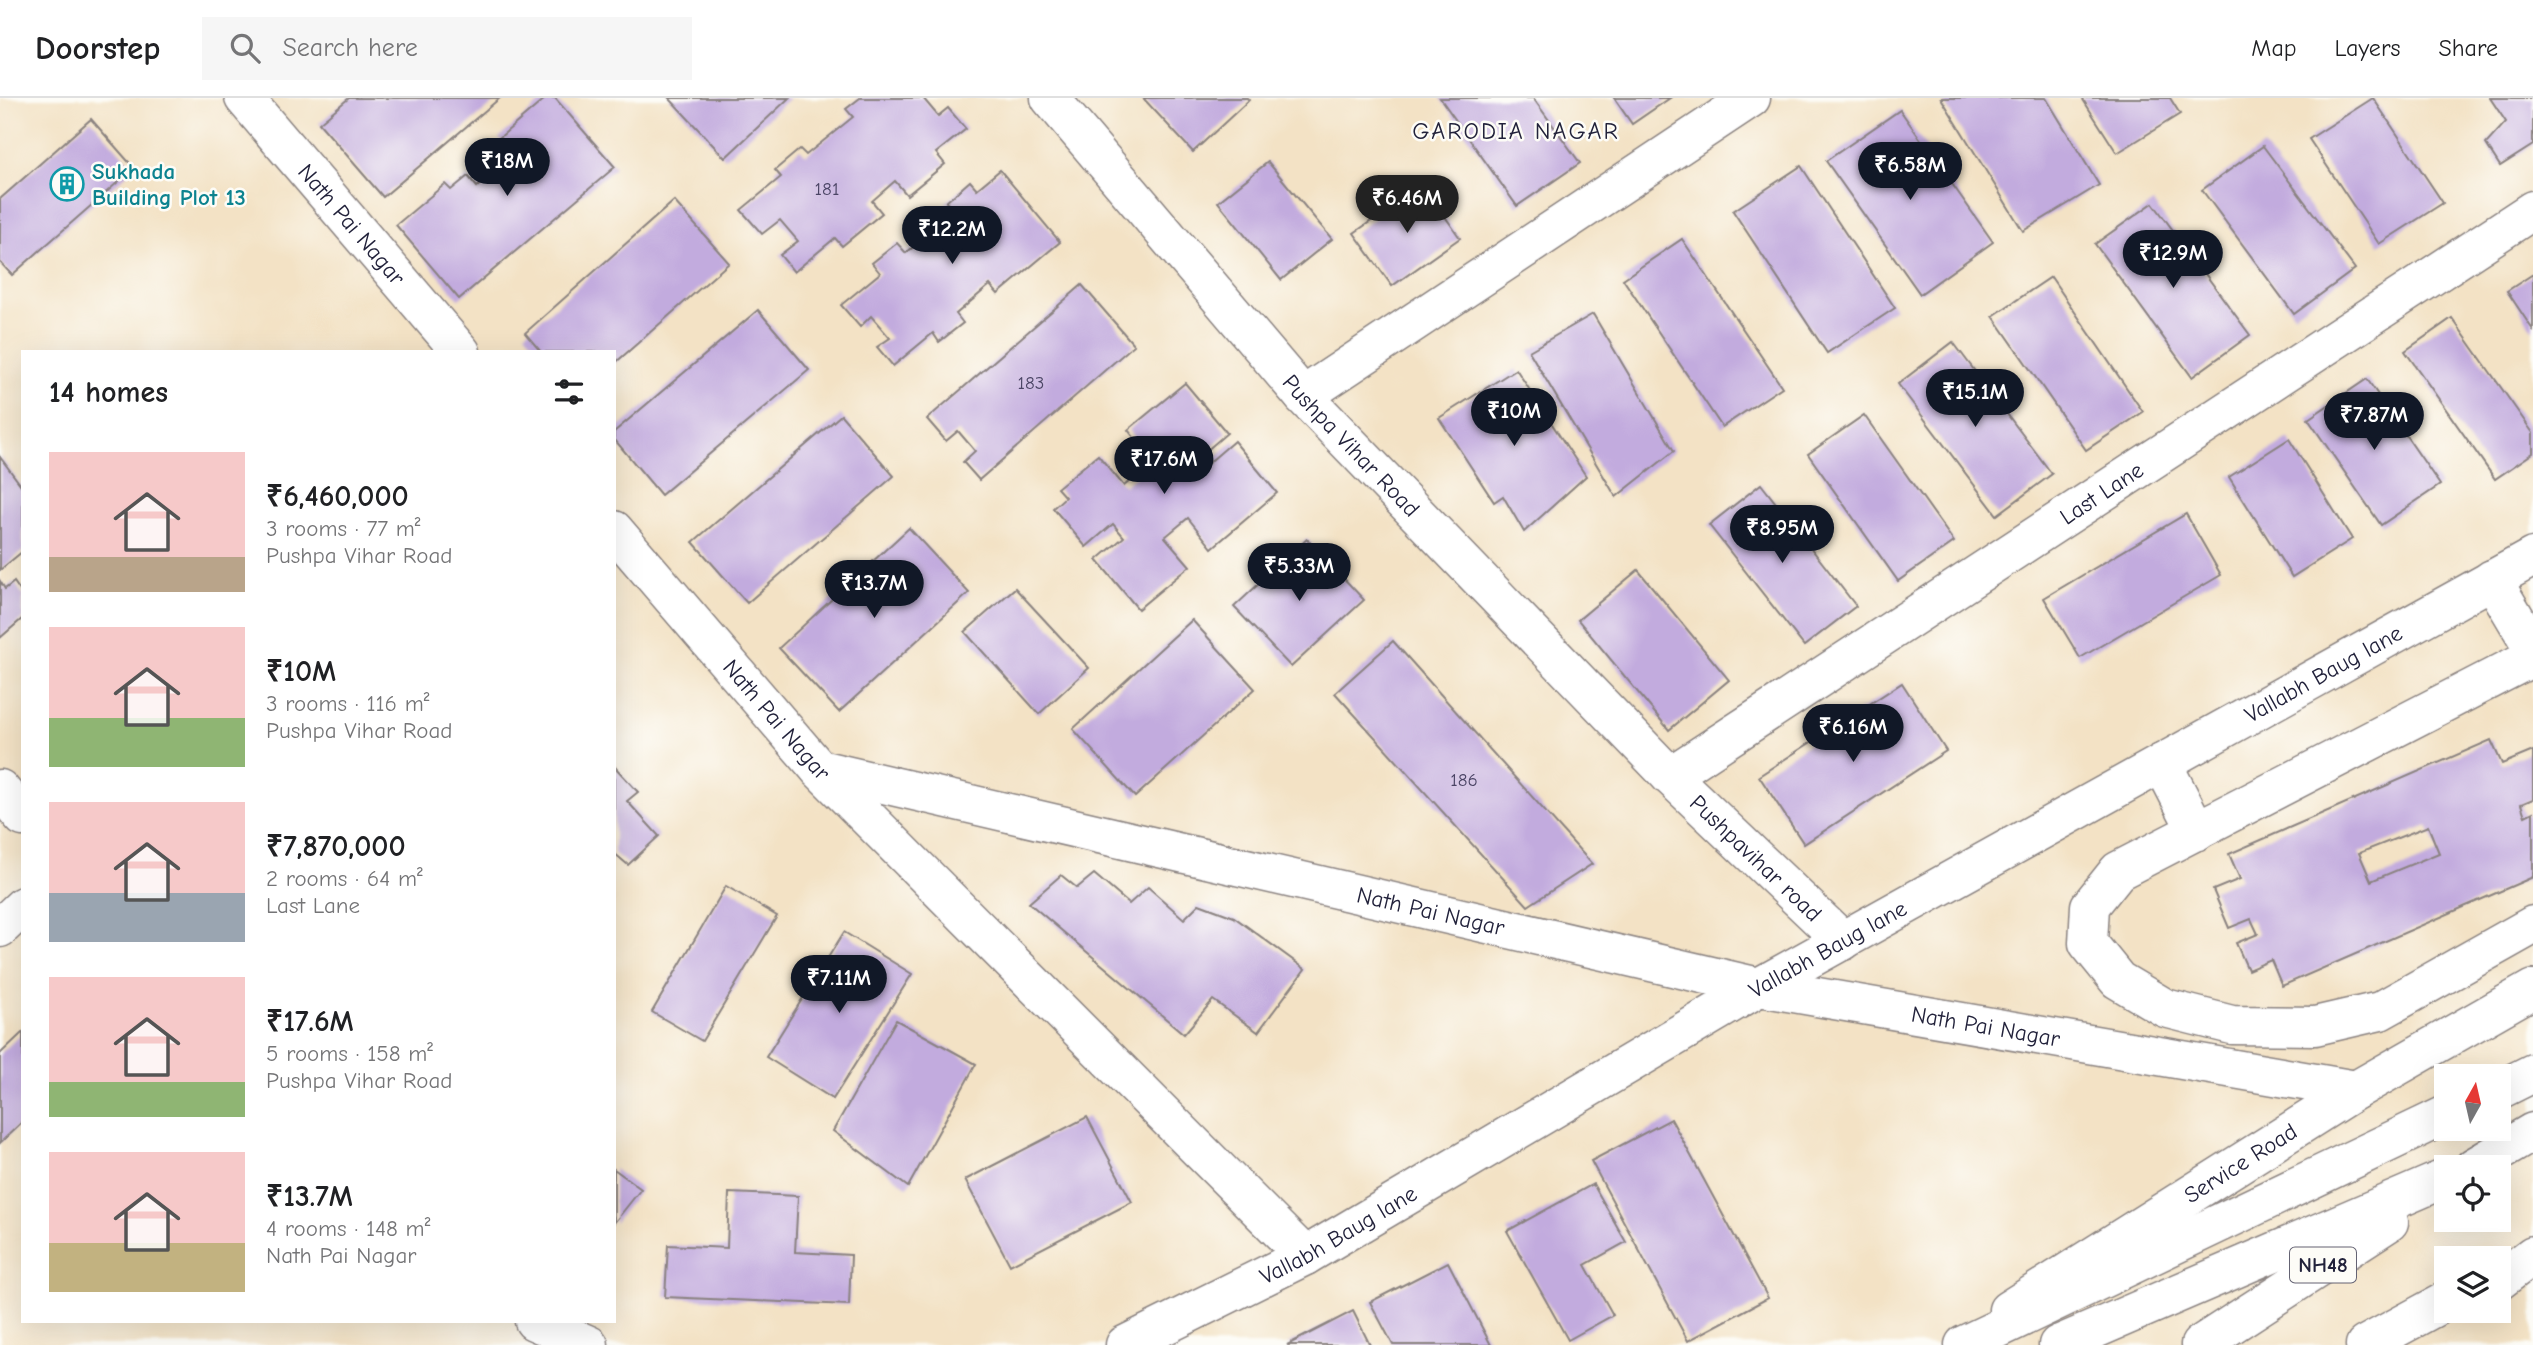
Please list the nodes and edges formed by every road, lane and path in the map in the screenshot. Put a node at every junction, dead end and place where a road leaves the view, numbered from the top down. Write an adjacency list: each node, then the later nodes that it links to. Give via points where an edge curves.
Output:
1 (244, 98): 5 (main road, Nath Pai Nagar)
2 (1050, 98): 6 (main road, Pushpa Vihar Road)
3 (1751, 98): 6 (main road)
4 (2533, 210): 14 (main road, Last Lane)
5 (459, 350)
6 (1303, 396): 14 (main road, Pushpa Vihar Road)
7 (616, 532): 13 (main road, Nath Pai Nagar)
8 (2533, 557): 9 (main road, Vallabh Baug lane)
9 (2492, 579): 10 (main road); 12 (main road, Vallabh Baug lane)
10 (2533, 648)
11 (2533, 657): 17 (main road)
12 (2162, 763): 17 (main road); 21 (main road, Vallabh Baug lane)
13 (819, 769): 22 (main road, Nath Pai Nagar); 33 (main road)
14 (1670, 776): 21 (main road, Pushpavihar road)
15 (0, 789): 16 (main road)
16 (21, 815)
17 (2197, 831): 19 (main road, via 2118,871 2090,905 2088,943 2118,980 2165,1008 2232,1025 2315,1026 2380,1011)
18 (21, 908): 20 (main road)
19 (2533, 925)
20 (0, 928)
21 (1843, 941): 22 (main road, Vallabh Baug lane)
22 (1759, 987): 26 (main road, Nath Pai Nagar); 33 (main road, Vallabh Baug lane)
23 (2533, 989): 26 (main road, Service Road)
24 (2533, 1073): 25 (main road)
25 (2511, 1084)
26 (2356, 1090): 41 (main road, Service Road)
27 (2434, 1121): 42 (main road)
28 (2533, 1132): 29 (main road)
29 (2493, 1155)
30 (2434, 1184): 43 (main road)
31 (2434, 1193): 44 (main road, NH48)
32 (2533, 1254): 34 (main road); 35 (main road)
33 (1305, 1256): 40 (main road, Vallabh Baug lane)
34 (2511, 1266)
35 (2511, 1271)
36 (2434, 1308): 45 (main road)
37 (539, 1323): 39 (main road)
38 (2445, 1323): 46 (main road)
39 (589, 1345)
40 (1125, 1345)
41 (1953, 1345)
42 (1964, 1345)
43 (2058, 1345)
44 (2200, 1345)
45 (2365, 1345)
46 (2417, 1345)

